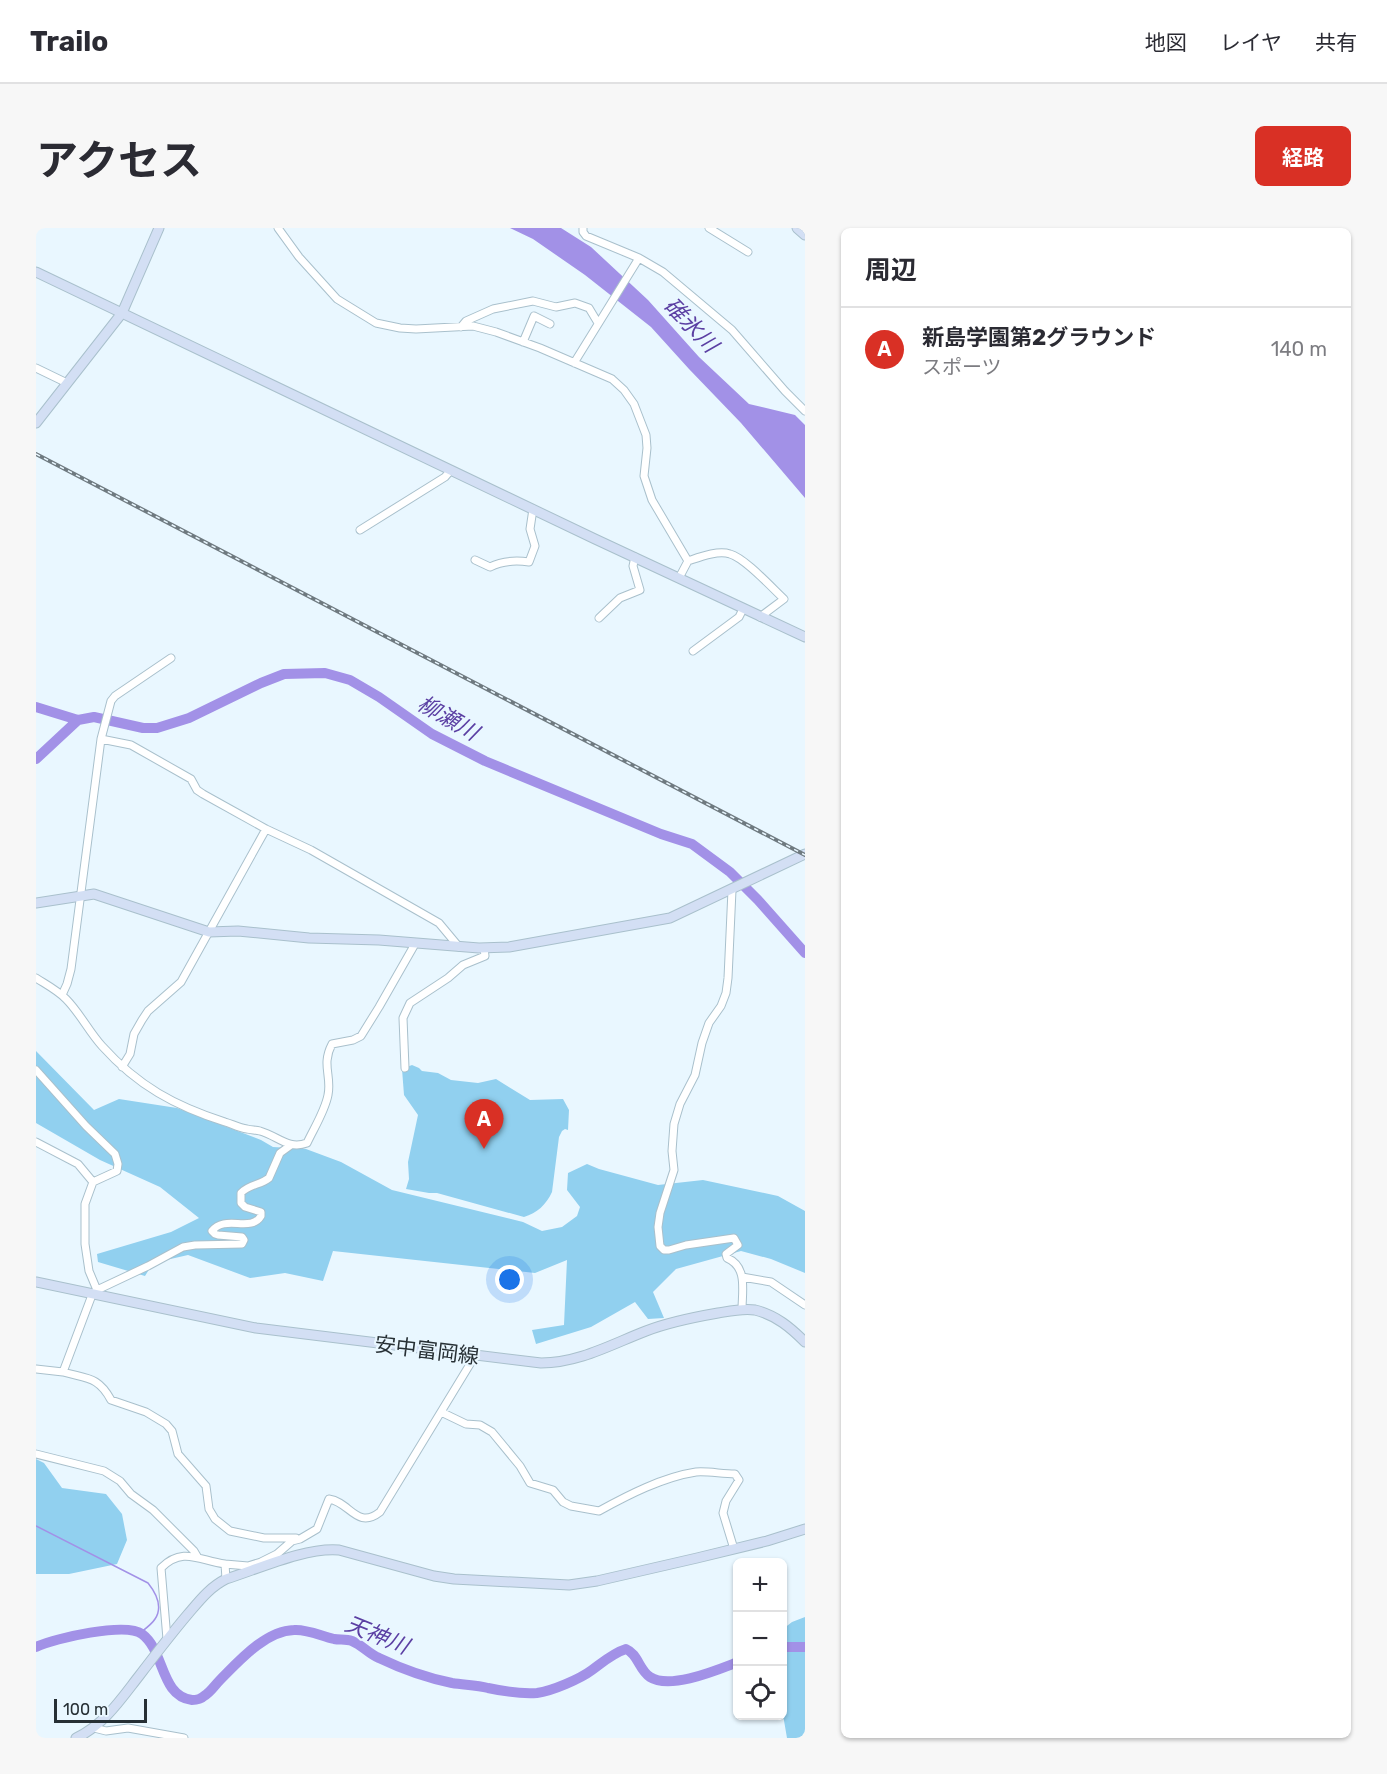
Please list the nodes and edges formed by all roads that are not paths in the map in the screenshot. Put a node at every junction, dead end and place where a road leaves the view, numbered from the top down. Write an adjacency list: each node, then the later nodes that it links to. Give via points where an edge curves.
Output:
1 (159, 228): 10 (street)
2 (278, 228): 13 (street, via 337,299 376,323 400,328)
3 (583, 228): 8 (street, via 586,236)
4 (709, 228): 7 (street)
5 (797, 228): 6 (street)
6 (805, 235)
7 (748, 252)
8 (638, 260): 11 (street); 18 (street, via 663,272 732,330)
9 (36, 272): 10 (street)
10 (122, 313): 17 (street); 20 (street)
11 (599, 321): 13 (street, via 589,308 575,303 556,307 533,301 493,309); 15 (street)
12 (550, 324): 14 (street, via 534,316)
13 (461, 327): 14 (street, via 473,326)
14 (523, 342): 15 (street)
15 (574, 363): 25 (street, via 612,378 634,404 646,435 644,476 649,492)
16 (36, 368): 17 (street)
17 (67, 383): 19 (street)
18 (805, 411)
19 (36, 423)
20 (451, 470): 21 (street); 22 (street)
21 (532, 509): 23 (street); 24 (street, via 530,529 535,546 529,562 519,560 490,567)
22 (360, 530)
23 (635, 558): 26 (street); 29 (street, via 639,590 620,598)
24 (475, 560)
25 (688, 561): 26 (street); 28 (street, via 717,553 731,554 756,571 784,599)
26 (679, 578): 27 (street)
27 (743, 609): 28 (street); 31 (street, via 739,617)
28 (760, 617): 30 (street)
29 (599, 618)
30 (805, 637)
31 (693, 651)
32 (171, 658): 33 (street, via 115,696)
33 (103, 736): 34 (street, via 130,744 191,779 202,794); 37 (street)
34 (266, 829): 39 (street); 41 (street, via 311,850 439,923)
35 (805, 854): 36 (street)
36 (733, 889): 42 (street, via 670,918); 51 (street, via 726,993 709,1023 695,1075 674,1124 674,1170 658,1227 664,1250 734,1238 738,1245 726,1254 740,1268)
37 (80, 895): 38 (street); 39 (street, via 111,898); 44 (street, via 71,969)
38 (36, 903)
39 (209, 932): 40 (street); 45 (street, via 181,982 148,1011 134,1034 130,1054)
40 (415, 944): 41 (street); 49 (street, via 361,1036 332,1044 326,1064 329,1093 325,1105 307,1143)
41 (459, 947): 42 (street)
42 (484, 948): 46 (street, via 485,956 463,965 411,1003 403,1017)
43 (36, 978): 44 (street)
44 (62, 995): 45 (street)
45 (122, 1067): 49 (street, via 177,1104)
46 (405, 1068)
47 (36, 1070): 50 (street, via 115,1154 117,1171)
48 (36, 1142): 50 (street, via 78,1164)
49 (291, 1145): 53 (street, via 280,1153 266,1181 241,1193 245,1207 261,1212 258,1221 226,1222 212,1231 242,1236 242,1244 183,1247)
50 (93, 1182): 53 (street, via 85,1204 85,1244)
51 (742, 1277): 54 (street, via 771,1282); 55 (street)
52 (36, 1282): 53 (street, 安中富岡線)
53 (95, 1292): 57 (street, 安中富岡線, via 256,1328); 59 (street)
54 (805, 1305)
55 (742, 1310): 56 (street, 安中富岡線, via 774,1317); 57 (street, 安中富岡線, via 659,1326 567,1361 541,1363)
56 (805, 1342)
57 (475, 1356): 60 (street)
58 (36, 1368): 59 (street)
59 (63, 1372): 63 (street, via 98,1382 111,1400 166,1424 178,1454 206,1486 209,1509 230,1531 264,1538)
60 (441, 1412): 63 (street, via 380,1512 367,1519 359,1517 337,1500 329,1499 317,1529); 64 (street, via 492,1432 530,1483 553,1490 571,1506 599,1511 636,1491 681,1476 698,1472 735,1474 739,1480 723,1513)
61 (36, 1454): 65 (street, via 104,1471 120,1481)
62 (805, 1529): 64 (street)
63 (300, 1539): 66 (street, via 261,1562 248,1566)
64 (734, 1549): 67 (street, via 569,1585 453,1579 326,1549)
65 (197, 1556): 66 (street); 68 (street, via 170,1559 161,1568)
66 (225, 1564): 67 (street)
67 (226, 1579): 68 (street, via 206,1593)
68 (167, 1639): 69 (street)
69 (94, 1728): 70 (street); 71 (street, via 128,1728)
70 (76, 1738)
71 (184, 1738)

